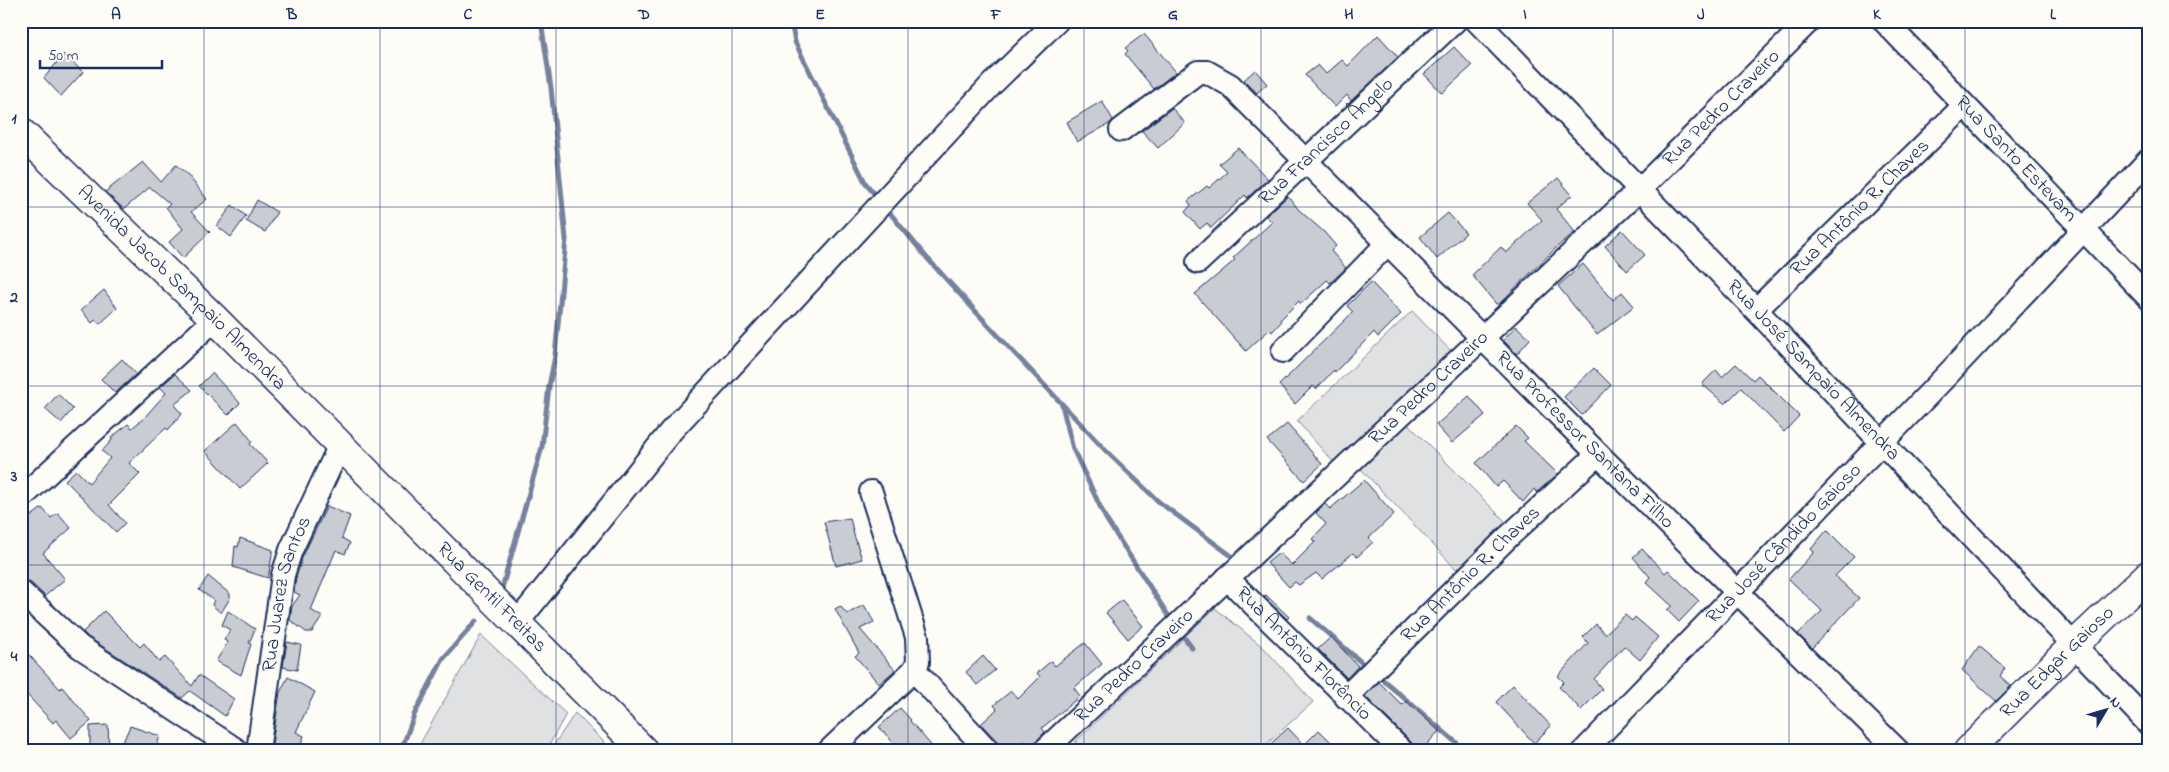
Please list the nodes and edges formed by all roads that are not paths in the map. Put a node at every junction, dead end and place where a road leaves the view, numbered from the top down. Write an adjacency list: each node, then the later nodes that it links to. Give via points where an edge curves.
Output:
1 (1057, 21): 29 (street, via 992,84 671,431)
2 (1455, 21): 9 (street, Rua Francisco Ângelo)
3 (1477, 21): 11 (street, Rua José Sampaio Almendra)
4 (1809, 21): 11 (street, Rua Pedro Craveiro)
5 (1884, 21): 6 (street, Rua Santo Estevam)
6 (1964, 106): 12 (street, Rua Santo Estevam); 16 (street, Rua Antônio R. Chaves)
7 (1121, 130): 9 (street, Rua Professor Santana Filho, via 1198,72 1207,72 1230,85)
8 (21, 132): 17 (main road, Avenida Jacob Sampaio Almendra)
9 (1306, 162): 13 (street, Rua Professor Santana Filho); 14 (street, Rua Francisco Ângelo)
10 (2148, 162): 12 (street, Rua José Cândido Gaioso)
11 (1639, 190): 16 (street, Rua José Sampaio Almendra); 18 (street, Rua Pedro Craveiro)
12 (2084, 229): 15 (street, Rua Santo Estevam); 20 (street, Rua José Cândido Gaioso)
13 (1387, 244): 18 (street, Rua Professor Santana Filho); 19 (street)
14 (1198, 262)
15 (2148, 297)
16 (1756, 310): 20 (street, Rua José Sampaio Almendra)
17 (214, 319): 21 (main road, Avenida Jacob Sampaio Almendra); 24 (street)
18 (1482, 339): 22 (street, Rua Professor Santana Filho); 26 (street, Rua Pedro Craveiro)
19 (1282, 351)
20 (1881, 443): 28 (street, Rua José Cândido Gaioso); 30 (street, Rua José Sampaio Almendra)
21 (340, 444): 29 (main road, Rua Gentil Freitas); 35 (street, Rua Juarez Santos, via 290,550)
22 (1598, 454): 28 (street, Rua Professor Santana Filho); 32 (street, Rua Antônio R. Chaves, via 1507,538)
23 (871, 492): 31 (street, via 917,637 918,662)
24 (21, 498)
25 (2148, 575): 30 (main road, Rua Edgar Gaioso)
26 (1227, 578): 32 (street, Rua Antônio Florêncio); 39 (street, Rua Pedro Craveiro)
27 (21, 592): 34 (street, via 80,646)
28 (1736, 592): 41 (street, Rua José Cândido Gaioso); 42 (street, Rua Professor Santana Filho)
29 (517, 624): 36 (main road, Rua Gentil Freitas)
30 (2073, 646): 33 (street, Rua José Sampaio Almendra); 43 (main road, Rua Edgar Gaioso)
31 (914, 670): 37 (street); 38 (street)
32 (1346, 697): 40 (street, Rua Antônio Florêncio)
33 (2148, 723)
34 (232, 750)
35 (258, 751)
36 (644, 751)
37 (830, 751)
38 (988, 751)
39 (1044, 751)
40 (1402, 751)
41 (1584, 751)
42 (1898, 751)
43 (1968, 751)

